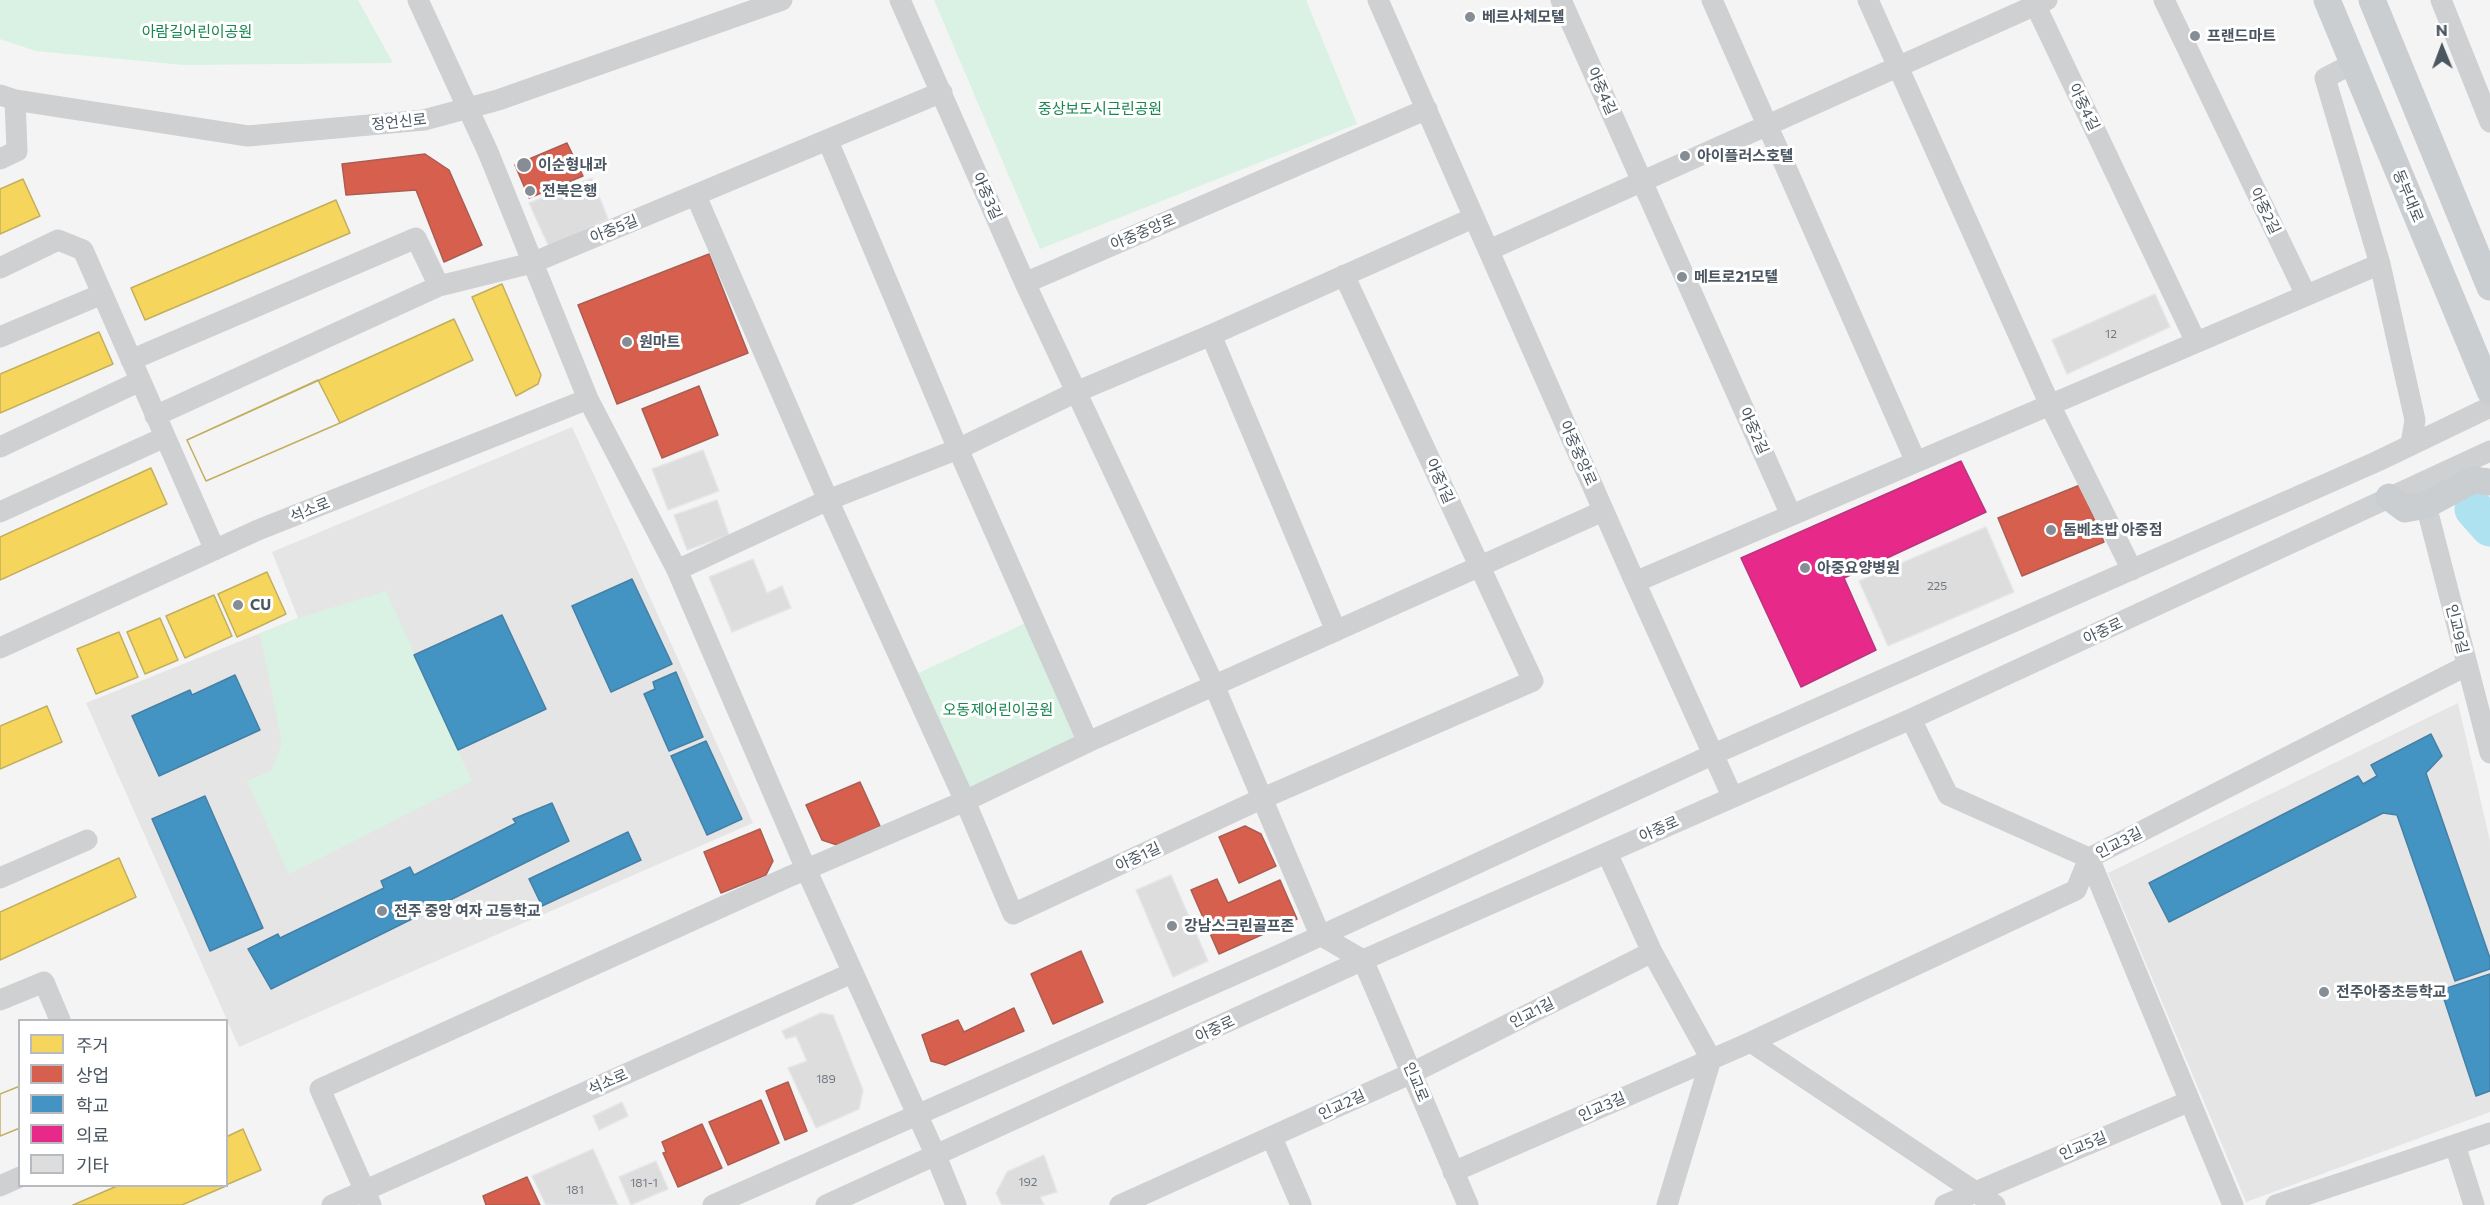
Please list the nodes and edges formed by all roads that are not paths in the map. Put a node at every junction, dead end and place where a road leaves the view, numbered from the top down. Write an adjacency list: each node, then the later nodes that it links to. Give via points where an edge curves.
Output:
1 (418, 0): 17 (street)
2 (782, 0): 17 (street, 정언신로)
3 (900, 0): 15 (street, 아중3길)
4 (1378, 0): 18 (street, 아중중앙로)
5 (1562, 0): 23 (street, 아중4길)
6 (1712, 0): 20 (street)
7 (1868, 0): 14 (street)
8 (2164, 0): 35 (street, 아중2길)
9 (2327, 0): 13 (main road, 동부대로)
10 (2372, 0): 33 (main road)
11 (2441, 0): 19 (street)
12 (2038, 2): 14 (street, 아중4길); 38 (street, 아중4길)
13 (2352, 64): 28 (street, via 2325,78); 42 (main road, 동부대로)
14 (1898, 67): 20 (street, 아중4길); 45 (street)
15 (942, 92): 21 (street, 아중5길); 31 (street, 아중3길)
16 (7, 97): 17 (street, 정언신로, via 248,136 424,120); 22 (street, via 17,151)
17 (468, 109): 27 (street)
18 (1427, 109): 25 (street, 아중중앙로); 31 (street, 아중중앙로)
19 (2490, 122)
20 (1767, 125): 23 (street, 아중4길); 53 (street)
21 (828, 141): 24 (street, 아중5길); 51 (street)
22 (0, 159)
23 (1642, 181): 26 (street, 아중4길); 39 (street, 아중4길)
24 (696, 196): 27 (street, 아중5길); 56 (street)
25 (1473, 218): 26 (street, 아중중앙로); 30 (street)
26 (1489, 250): 58 (street, 아중중앙로)
27 (532, 263): 32 (street, 아중5길); 44 (street)
28 (2380, 264): 35 (street); 49 (street, via 2415,420)
29 (0, 268): 34 (street, via 58,240 83,250)
30 (1344, 275): 36 (street); 62 (street, 아중1길)
31 (1025, 283): 43 (street, 아중3길)
32 (439, 286): 40 (street, via 416,238); 47 (street, 아중5길)
33 (2490, 287)
34 (102, 294): 37 (street); 40 (street)
35 (2306, 295): 38 (street)
36 (1211, 335): 43 (street); 66 (street)
37 (0, 337)
38 (2196, 342): 45 (street)
39 (1716, 346): 60 (street, 아중2길)
40 (131, 360): 41 (street)
41 (140, 381): 47 (street); 50 (street)
42 (2490, 391)
43 (1076, 392): 51 (street); 69 (street, 아중3길)
44 (588, 399): 61 (street, 석소로); 63 (street)
45 (2050, 405): 53 (street); 64 (street)
46 (2490, 407): 49 (street)
47 (155, 416): 48 (street)
48 (165, 437): 59 (street); 61 (street)
49 (2411, 444): 64 (street)
50 (0, 447)
51 (958, 449): 56 (street); 71 (street)
52 (2490, 451): 55 (street, 아중로)
53 (1916, 462): 60 (street)
54 (2490, 482): 57 (main road, via 2473,480)
55 (2389, 497): 57 (main road, via 2405,509); 70 (street, 아중로)
56 (828, 500): 63 (street); 76 (street, 아중1길)
57 (2426, 505): 68 (street, 인교9길)
58 (1603, 510): 62 (street); 65 (street, 아중중앙로)
59 (0, 512)
60 (1791, 515): 65 (street)
61 (214, 550): 67 (street, 석소로)
62 (1478, 567): 66 (street); 75 (street, 아중1길, via 1533,681)
63 (677, 570): 80 (street)
64 (2132, 570): 73 (street)
65 (1635, 582): 73 (street, 아중중앙로)
66 (1336, 631): 69 (street)
67 (0, 648)
68 (2466, 666): 72 (street, 인교9길); 79 (street, 인교3길)
69 (1214, 685): 71 (street); 75 (street)
70 (1911, 718): 74 (street, 아중로); 79 (street, via 1948,795)
71 (1088, 742): 76 (street)
72 (2490, 753)
73 (1714, 754): 74 (street, 아중중앙로); 82 (street)
74 (1732, 796): 78 (street, 아중로)
75 (1261, 799): 76 (street, 아중1길, via 1013,914); 82 (street)
76 (965, 801): 80 (street)
77 (87, 840): 81 (street)
78 (1607, 853): 83 (street); 84 (street, 아중로)
79 (2089, 858): 88 (street, 인교3길, via 2076,890); 91 (street)
80 (806, 869): 85 (street); 101 (street, via 320,1089)
81 (0, 878)
82 (1320, 936): 84 (street); 92 (street)
83 (1652, 952): 89 (street); 90 (street, 인교1길)
84 (1363, 960): 90 (street, 인교로); 96 (street, 아중로)
85 (852, 973): 92 (street); 101 (street, 석소로)
86 (0, 1000): 87 (street, via 45,982)
87 (60, 1019)
88 (1751, 1042): 89 (street, 인교3길); 100 (street)
89 (1711, 1059): 97 (street, 인교3길); 110 (street)
90 (1412, 1073): 94 (street, 인교2길); 97 (street, 인교로)
91 (2190, 1101): 100 (street, 인교5길); 113 (street)
92 (916, 1113): 96 (street); 105 (street)
93 (2490, 1133): 95 (street)
94 (1272, 1137): 103 (street, 인교2길); 108 (street)
95 (2456, 1145): 102 (street); 115 (street)
96 (936, 1156): 106 (street, 아중로); 107 (street)
97 (1453, 1173): 109 (street, 인교로)
98 (18, 1178): 99 (street)
99 (0, 1186)
100 (1977, 1191): 111 (street, 인교5길); 112 (street)
101 (368, 1198): 104 (street, 석소로)
102 (2305, 1201): 114 (street)
103 (1132, 1203)
104 (332, 1205)
105 (713, 1205)
106 (826, 1205)
107 (956, 1205)
108 (1301, 1205)
109 (1468, 1205)
110 (1667, 1205)
111 (1945, 1205)
112 (1995, 1205)
113 (2233, 1205)
114 (2276, 1205)
115 (2474, 1205)

